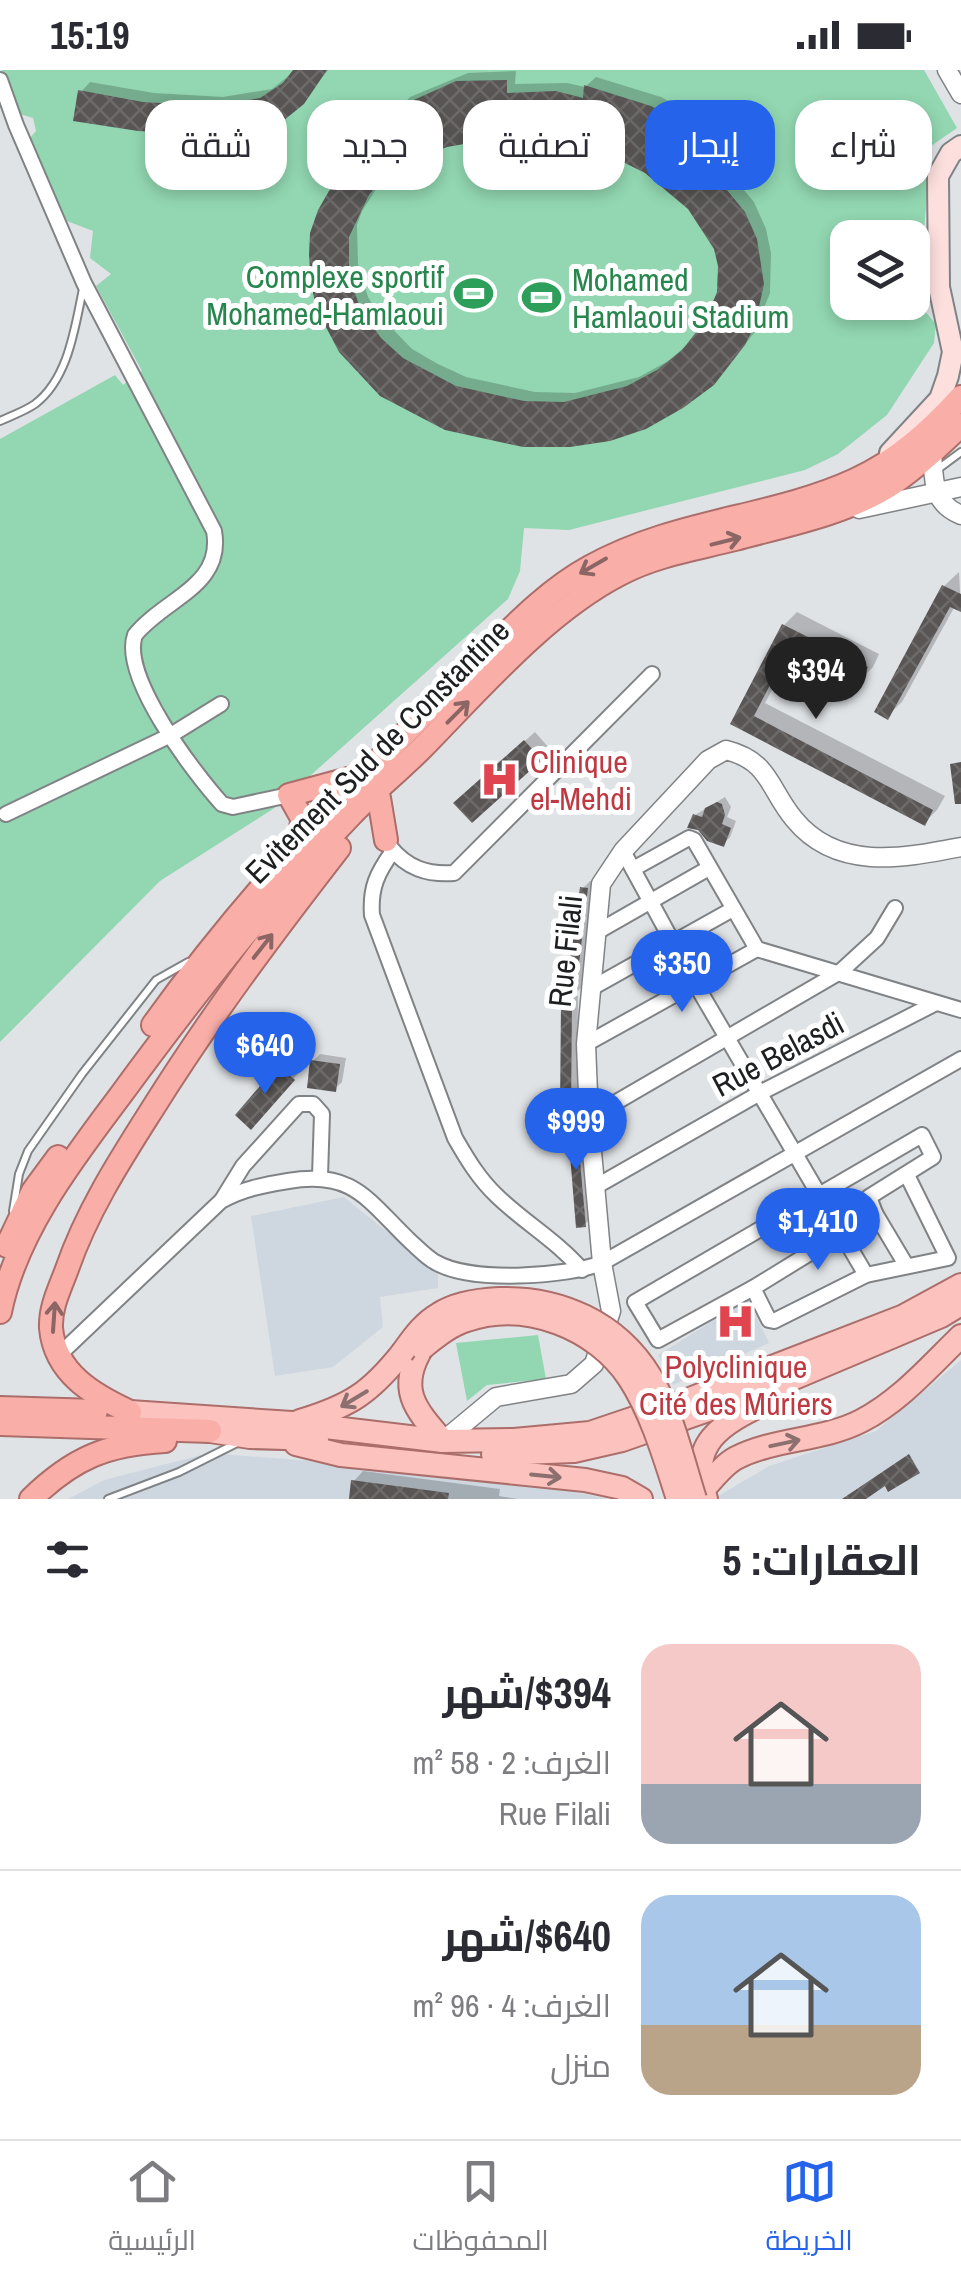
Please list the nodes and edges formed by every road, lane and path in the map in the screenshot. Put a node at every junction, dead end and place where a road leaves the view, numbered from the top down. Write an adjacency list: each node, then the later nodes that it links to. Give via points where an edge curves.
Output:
1 (947, 70): 3 (street)
2 (0, 80): 5 (street)
3 (961, 94)
4 (961, 146): 6 (main road, via 938,176)
5 (84, 283): 9 (lane, via 53,384 36,403); 20 (street, via 214,531 212,567 151,618 132,644 141,680)
6 (941, 306): 7 (main road); 13 (main road, via 953,352 940,399)
7 (961, 318)
8 (961, 397): 13 (highway, Evitement Sud de Constantine, via 920,440)
9 (0, 421)
10 (961, 425): 12 (highway, Evitement Sud de Constantine)
11 (961, 452): 12 (lane)
12 (933, 463): 15 (street); 17 (highway, Evitement Sud de Constantine, via 853,504)
13 (877, 469): 22 (highway, Evitement Sud de Constantine, one-way to 22, via 804,498 671,532 585,570 507,634)
14 (961, 487): 15 (street)
15 (935, 493): 16 (street); 17 (street)
16 (961, 516)
17 (793, 524): 21 (highway, Evitement Sud de Constantine, one-way to 17, via 558,616 618,574 657,557)
18 (652, 674): 27 (street, via 454,873 414,868)
19 (221, 704): 20 (street)
20 (171, 735): 23 (street, via 222,804); 25 (street)
21 (408, 762): 24 (highway); 65 (highway, Evitement Sud de Constantine, via 352,814 204,982 84,1144 11,1270)
22 (363, 775): 23 (highway); 30 (highway, Evitement Sud de Constantine)
23 (289, 795): 30 (highway, via 303,827)
24 (379, 798): 26 (highway); 27 (highway)
25 (6, 814)
26 (357, 826): 27 (highway, via 372,824); 69 (highway, one-way to 26, via 51,1330 53,1305 98,1197 210,1020)
27 (389, 846): 60 (street, via 374,878 372,915 455,1138 496,1196)
28 (961, 847): 29 (street, Rue Filali, via 897,859 840,851 794,819 761,767 726,750 708,760)
29 (624, 851): 32 (street); 36 (street, Rue Filali, via 601,884)
30 (286, 863): 57 (highway, Evitement Sud de Constantine, via 211,950 33,1191)
31 (710, 868): 32 (street, via 689,838); 33 (street); 35 (street)
32 (632, 869): 33 (street)
33 (650, 902): 36 (street); 37 (street)
34 (895, 908): 39 (street, via 877,938)
35 (733, 909): 37 (street); 38 (street)
36 (596, 932): 41 (street, Rue Filali)
37 (673, 945): 40 (street); 41 (street)
38 (758, 949): 39 (street); 40 (street)
39 (840, 972): 42 (street); 44 (street)
40 (695, 983): 44 (street); 45 (street)
41 (590, 989): 45 (street, Rue Filali)
42 (936, 1002): 43 (street); 47 (street, Rue Belasdi)
43 (961, 1010)
44 (727, 1037): 47 (street); 48 (street)
45 (586, 1044): 48 (street, Rue Filali)
46 (961, 1059): 49 (street)
47 (760, 1093): 49 (street); 52 (street, Rue Belasdi)
48 (589, 1118): 52 (street, Rue Filali)
49 (793, 1153): 53 (street); 58 (street)
50 (907, 1175): 53 (street, via 933,1156 922,1135); 55 (street, via 869,1197); 59 (street, via 949,1257)
51 (320, 1176): 54 (street, via 240,1190); 54 (street, via 322,1114 313,1104 299,1104 243,1166); 60 (street, via 364,1196 433,1262 455,1271)
52 (595, 1187): 58 (street, Rue Filali)
53 (818, 1193): 56 (street); 63 (street, via 636,1302 658,1340)
54 (222, 1201): 69 (street)
55 (875, 1213): 56 (street); 59 (street)
56 (842, 1232): 61 (street); 63 (street)
57 (4, 1253)
58 (602, 1262): 60 (street); 70 (street, Rue Filali, via 611,1311 594,1364 571,1384 496,1397)
59 (906, 1265): 61 (street)
60 (582, 1270)
61 (866, 1275): 63 (street, via 774,1322)
62 (961, 1286): 79 (main road, via 904,1316 682,1402 590,1433)
63 (753, 1288)
64 (961, 1304): 77 (main road, via 768,1389 574,1451 473,1454)
65 (0, 1312)
66 (961, 1318): 80 (main road, via 722,1427 700,1460)
67 (961, 1336): 80 (main road, one-way to 67, via 734,1459 864,1420)
68 (412, 1350): 74 (main road, one-way to 74, via 364,1394); 78 (main road, via 414,1405); 80 (main road, bridge, via 418,1331 440,1313 484,1300 550,1303 602,1325 650,1376); 84 (main road, bridge, via 468,1319 496,1316 554,1321 585,1335 631,1380)
69 (60, 1354): 72 (highway, via 90,1394)
70 (486, 1406): 78 (street); 79 (street, via 489,1425)
71 (0, 1408): 73 (highway)
72 (130, 1412): 73 (highway); 74 (main road)
73 (27, 1416): 75 (highway); 76 (highway)
74 (292, 1423): 78 (main road)
75 (0, 1424)
76 (210, 1431): 77 (main road); 81 (highway, via 80,1458)
77 (258, 1438): 82 (lane); 83 (main road, one-way to 83, via 341,1455 586,1480)
78 (443, 1440): 79 (main road)
79 (504, 1440)
80 (701, 1496)
81 (31, 1499)
82 (108, 1499)
83 (641, 1499)
84 (678, 1499)

